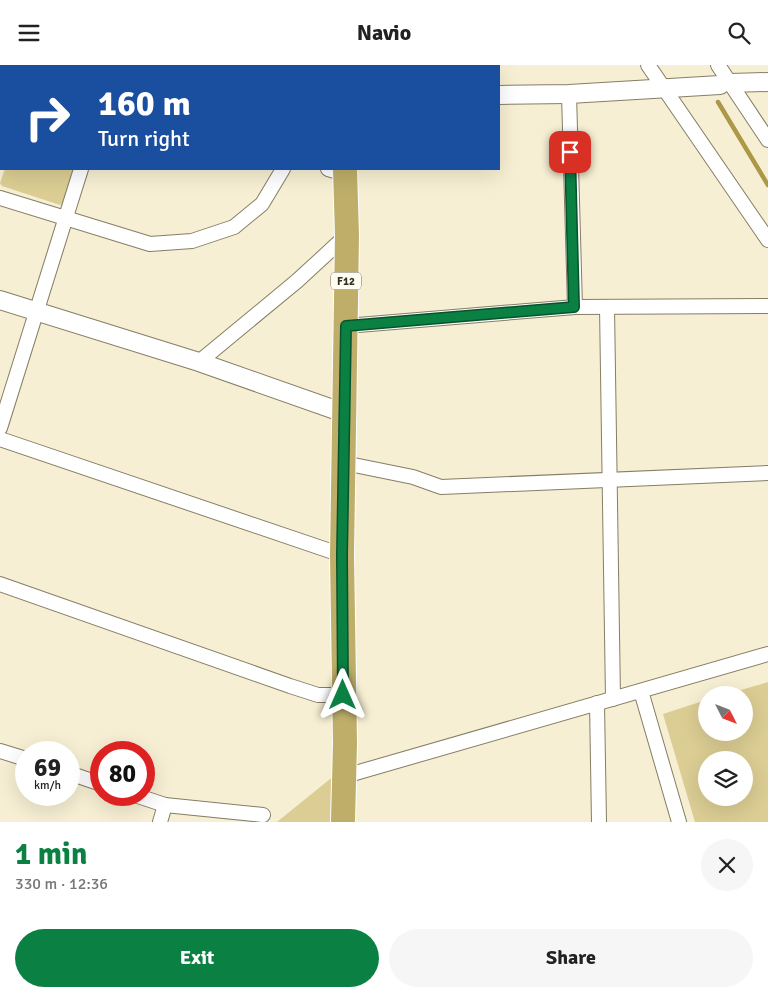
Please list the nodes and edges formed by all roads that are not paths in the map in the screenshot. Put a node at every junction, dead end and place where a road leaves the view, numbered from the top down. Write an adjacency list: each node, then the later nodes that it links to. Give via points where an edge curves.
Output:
1 (648, 65): 6 (street)
2 (718, 65): 5 (street)
3 (730, 65): 5 (street)
4 (768, 81): 5 (street)
5 (725, 84): 6 (street); 9 (street)
6 (664, 88): 7 (street); 16 (street)
7 (569, 94): 8 (street); 19 (street)
8 (500, 95)
9 (768, 140)
10 (81, 170): 14 (street)
11 (282, 170): 14 (street, via 262,204 234,227 192,241 150,244)
12 (339, 171): 15 (highway, F12)
13 (0, 198): 14 (street)
14 (66, 218): 21 (street)
15 (347, 235): 22 (highway, F12); 23 (street)
16 (768, 240)
17 (0, 300): 21 (street)
18 (768, 306): 20 (street)
19 (574, 307): 20 (street); 22 (street)
20 (608, 307): 29 (street)
21 (36, 312): 23 (street); 25 (street)
22 (346, 326): 24 (highway, F12)
23 (199, 362): 24 (street)
24 (344, 413): 27 (highway, F12)
25 (0, 428)
26 (0, 439): 30 (street)
27 (344, 463): 29 (street, via 413,477 441,487); 30 (highway, F12)
28 (768, 473): 29 (street)
29 (610, 480): 35 (street)
30 (342, 555): 34 (highway, F12)
31 (0, 584): 34 (street, via 290,686 318,695)
32 (768, 654): 33 (street)
33 (640, 691): 35 (street); 46 (street)
34 (343, 695): 39 (highway, F12)
35 (613, 699): 36 (street)
36 (597, 703): 39 (street); 45 (street)
37 (0, 751): 38 (street)
38 (15, 756)
39 (344, 776): 44 (highway, F12)
40 (155, 801): 41 (street)
41 (166, 805): 42 (street); 43 (street)
42 (263, 815)
43 (160, 822)
44 (343, 822)
45 (599, 822)
46 (679, 822)

